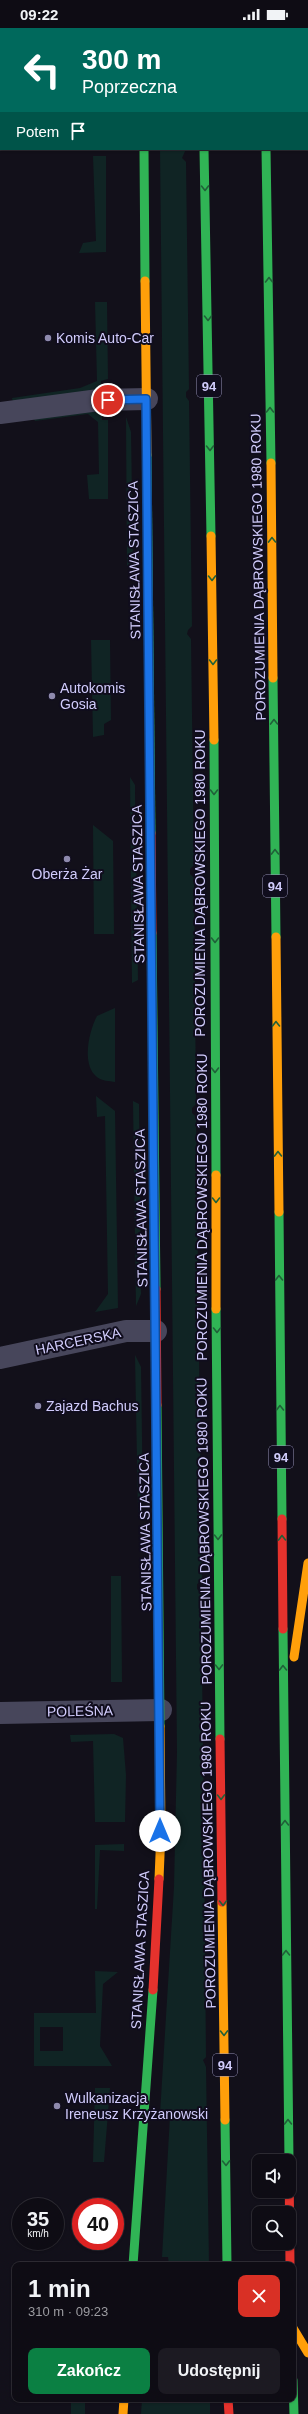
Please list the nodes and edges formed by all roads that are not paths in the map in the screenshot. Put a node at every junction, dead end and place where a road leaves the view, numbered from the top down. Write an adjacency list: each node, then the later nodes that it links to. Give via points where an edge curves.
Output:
1 (144, 150): 4 (main road, STANISŁAWA STASZICA)
2 (204, 150): 15 (main road, POROZUMIENIA DĄBROWSKIEGO 1980 ROKU / 94, one-way to 15, via 213,623 217,1490)
3 (266, 150): 11 (main road, POROZUMIENIA DĄBROWSKIEGO 1980 ROKU / 94, one-way to 3)
4 (146, 399): 5 (street, via 99,400); 6 (main road, STANISŁAWA STASZICA)
5 (0, 413)
6 (156, 1331): 7 (street, HARCERSKA, via 126,1331); 9 (main road, STANISŁAWA STASZICA)
7 (0, 1358)
8 (308, 1563): 11 (main road)
9 (161, 1710): 10 (street, POLEŚNA); 14 (main road, STANISŁAWA STASZICA, via 160,1831 154,1972)
10 (0, 1713)
11 (284, 1721): 12 (main road, POROZUMIENIA DĄBROWSKIEGO 1980 ROKU / 94, one-way to 11)
12 (289, 2154)
13 (289, 2198): 16 (main road, POROZUMIENIA DĄBROWSKIEGO 1980 ROKU / 94)
14 (133, 2262)
15 (227, 2262)
16 (290, 2262)
17 (296, 2333): 18 (main road)
18 (308, 2353)
19 (124, 2402): 23 (main road)
20 (228, 2402): 24 (main road)
21 (230, 2402): 25 (main road)
22 (294, 2402): 26 (main road)
23 (123, 2414)
24 (229, 2414)
25 (237, 2414)
26 (294, 2414)

